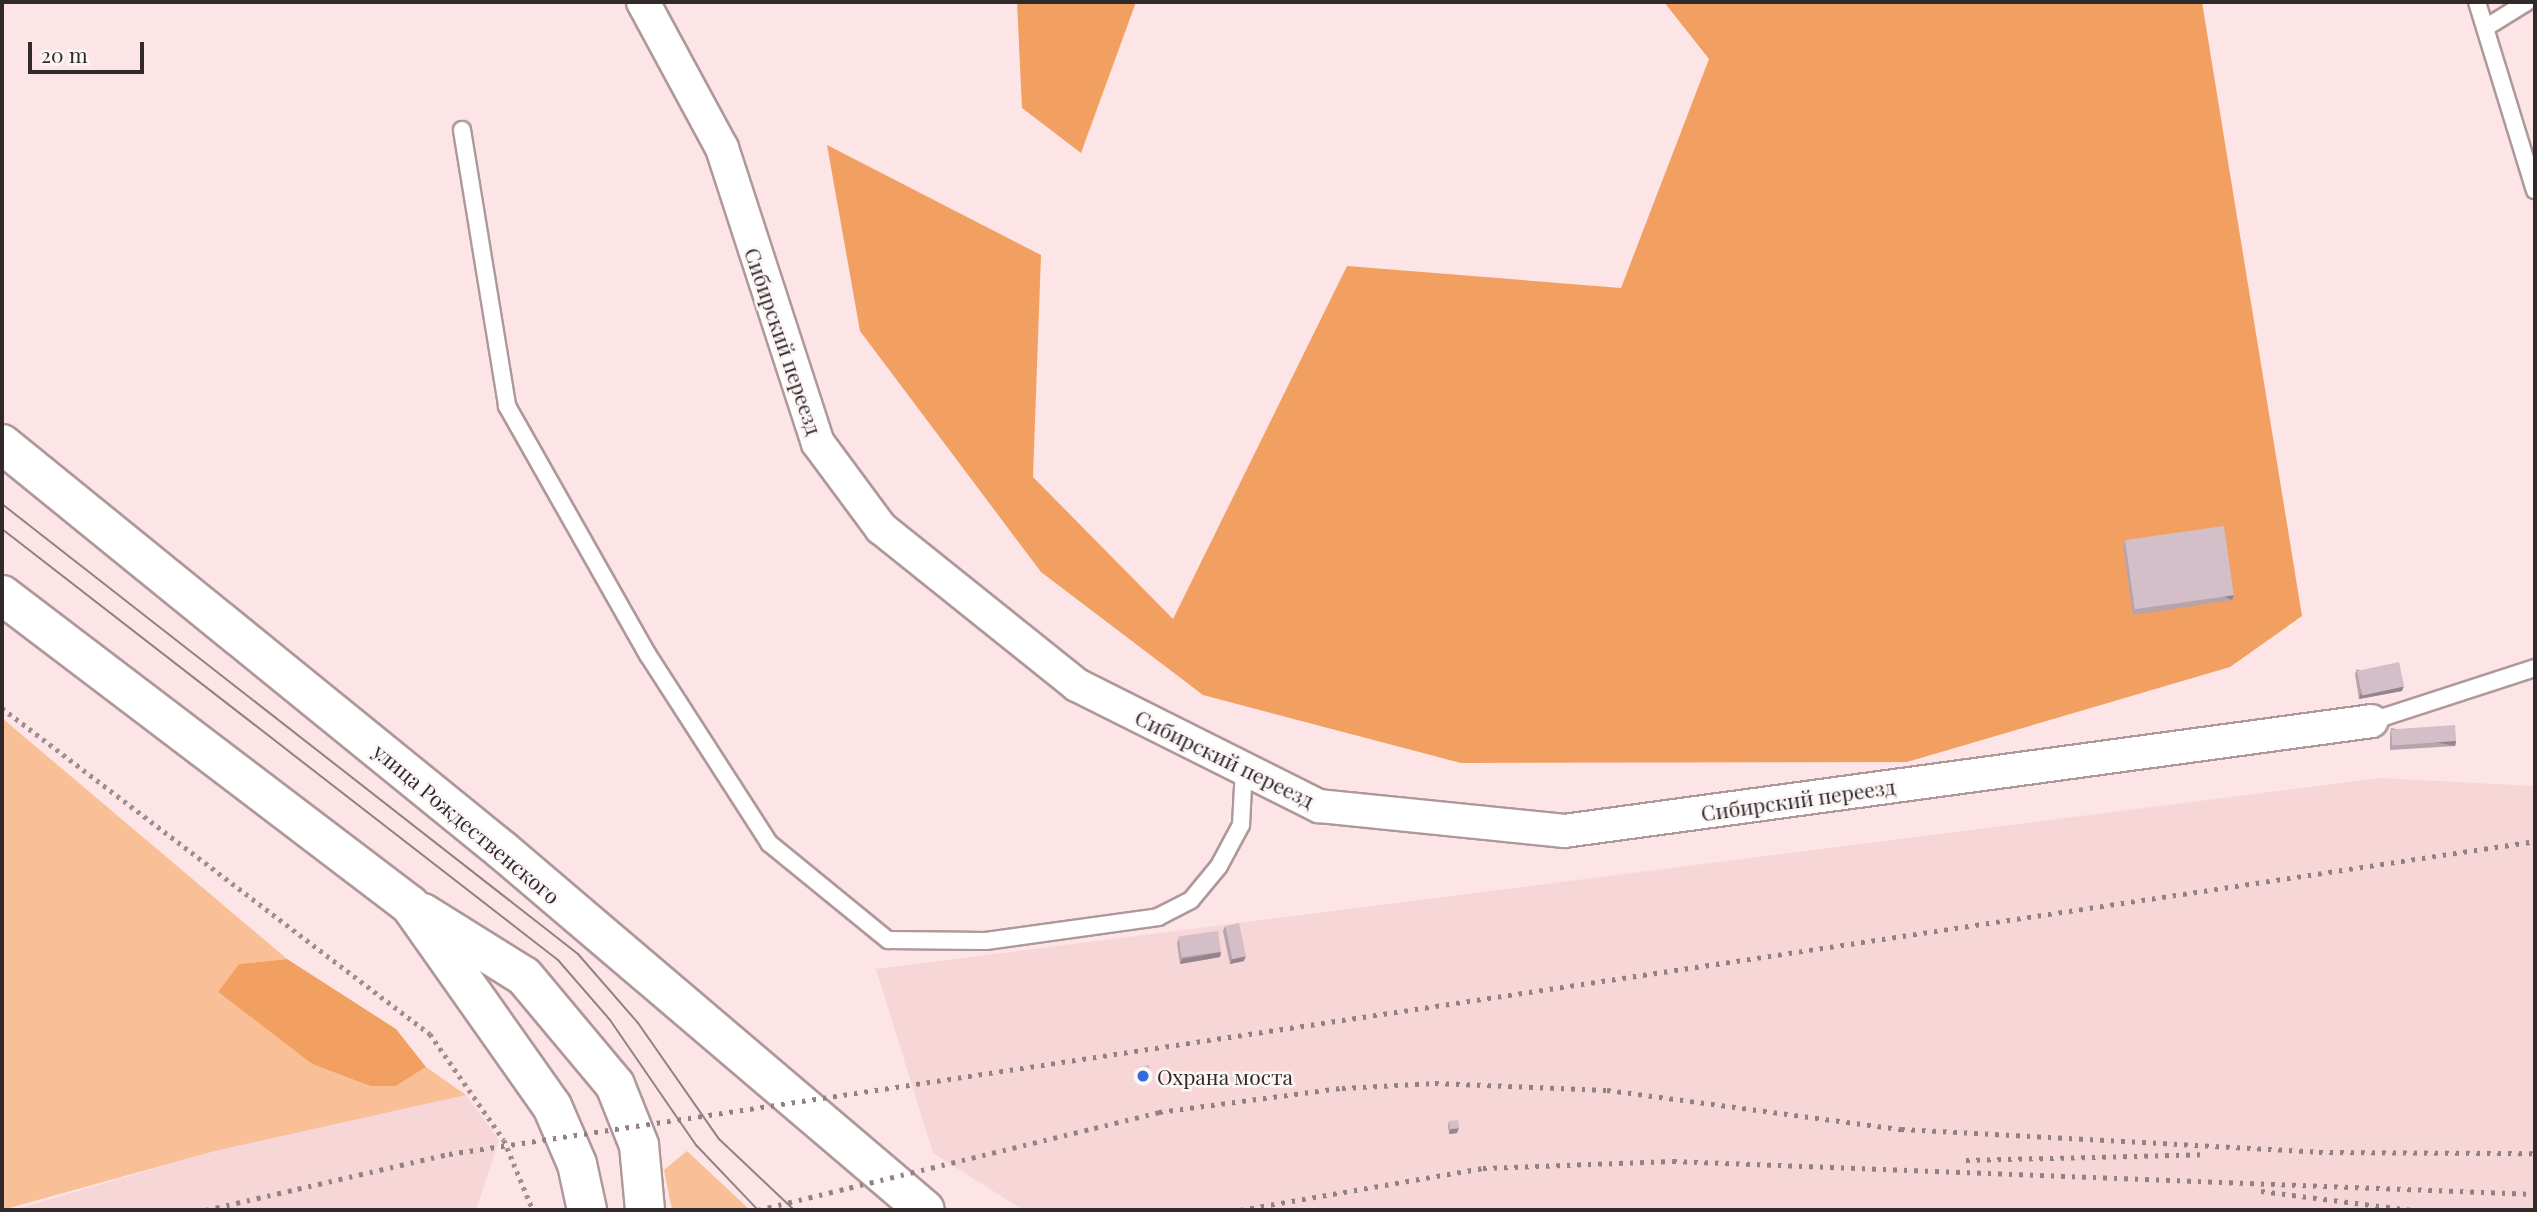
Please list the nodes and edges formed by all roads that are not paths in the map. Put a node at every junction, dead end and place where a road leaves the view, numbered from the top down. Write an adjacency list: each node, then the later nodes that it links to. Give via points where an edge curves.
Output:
1 (643, 2): 11 (street, Сибирский переезд, via 722,148 818,443 881,528 1077,685)
2 (2477, 2): 4 (lane)
3 (2527, 2): 4 (lane)
4 (2485, 28): 6 (lane)
5 (462, 130): 11 (lane, via 507,406 648,655 769,843 877,932 888,940 986,941 1158,917 1191,900 1219,866 1241,825)
6 (2535, 190)
7 (2, 444): 15 (main road, улица Рождественского, via 502,850)
8 (2, 596): 12 (main road)
9 (2535, 668): 10 (lane)
10 (2372, 721): 11 (street, Сибирский переезд, via 1564,831 1319,806)
11 (1244, 768)
12 (410, 905): 13 (main road, via 552,1106 577,1164); 14 (main road, via 524,976 615,1085 639,1145)
13 (587, 1210)
14 (645, 1210)
15 (925, 1210)

